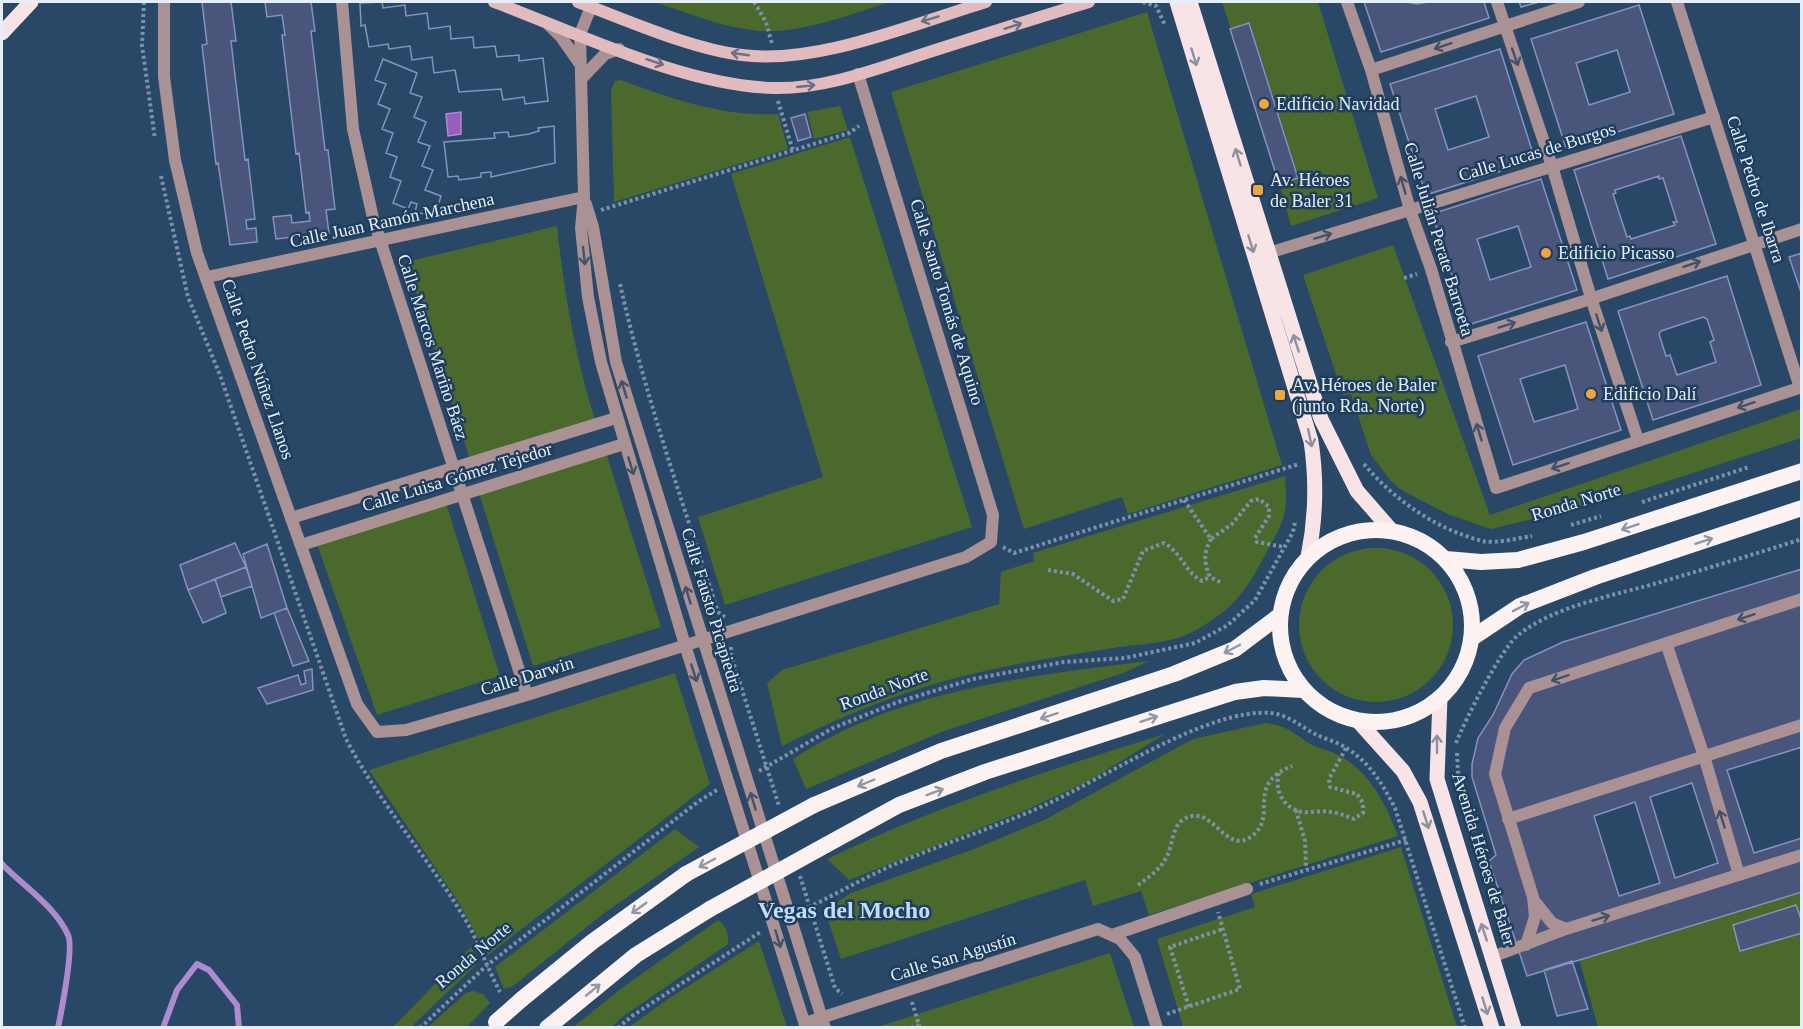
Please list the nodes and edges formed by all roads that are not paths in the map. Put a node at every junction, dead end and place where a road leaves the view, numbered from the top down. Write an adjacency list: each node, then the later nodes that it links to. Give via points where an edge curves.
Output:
1 (31, 2): 17 (main road)
2 (164, 2): 31 (street, Calle Pedro Núñez Llanos, via 164,77 176,160 197,253)
3 (342, 2): 28 (street, Calle Marcos Mariño Báez, via 353,129)
4 (494, 2): 15 (main road)
5 (578, 2): 14 (main road)
6 (986, 2): 14 (main road, one-way to 14, via 814,54 776,57 700,47)
7 (1089, 2): 22 (main road, one-way to 7)
8 (1177, 2): 45 (main road, one-way to 45, via 1311,441 1316,472 1315,525)
9 (1190, 2): 30 (main road, one-way to 9)
10 (1347, 2): 20 (street, Calle Julián Perate Barroeta)
11 (1497, 2): 16 (street)
12 (1579, 2): 16 (street)
13 (1677, 2): 23 (street, Calle Pedro de Ibarra)
14 (591, 7): 18 (street, Calle Fausto Picapiedra)
15 (545, 21): 18 (main road); 21 (street, via 561,37)
16 (1504, 25): 20 (street, one-way to 20); 24 (street, one-way to 24)
17 (2, 33)
18 (580, 34): 19 (main road); 21 (street, Calle Fausto Picapiedra)
19 (619, 49): 21 (street, via 604,54); 22 (main road, one-way to 22, via 726,84 811,86)
20 (1371, 70): 26 (street, Calle Julián Perate Barroeta, one-way to 20)
21 (581, 73): 25 (street, Calle Fausto Picapiedra)
22 (858, 74): 50 (street, Calle Santo Tomás de Aquino, via 993,515 991,542 966,556)
23 (1714, 117): 24 (street, Calle Lucas de Burgos); 29 (street, Calle Pedro de Ibarra)
24 (1552, 166): 26 (street, Calle Lucas de Burgos); 32 (street)
25 (584, 197): 28 (street, Calle Juan Ramón Marchena); 35 (street, Calle Fausto Picapiedra, one-way to 35, via 581,228 588,297); 50 (street, Calle Fausto Picapiedra, one-way to 25, via 616,362)
26 (1410, 210): 30 (street, Calle Lucas de Burgos, one-way to 26); 33 (street, Calle Julián Perate Barroeta)
27 (1802, 229): 29 (street)
28 (380, 241): 31 (street, Calle Juan Ramón Marchena); 38 (street, Calle Marcos Mariño Báez)
29 (1752, 244): 32 (street, one-way to 29); 34 (street, Calle Pedro de Ibarra)
30 (1268, 253): 43 (main road, one-way to 30, via 1357,491 1336,454)
31 (207, 277): 42 (street, Calle Pedro Núñez Llanos)
32 (1591, 298): 33 (street, one-way to 32); 36 (street, one-way to 36)
33 (1451, 342): 36 (street, Calle Julián Perate Barroeta, one-way to 33, via 1496,488)
34 (1801, 387): 36 (street, one-way to 36)
35 (616, 418): 37 (street, Calle Fausto Picapiedra); 38 (street, Calle Luisa Gómez Tejedor)
36 (1638, 440)
37 (624, 444): 40 (street, Calle Luisa Gómez Tejedor); 52 (street, Calle Fausto Picapiedra, one-way to 52)
38 (454, 468): 40 (street, Calle Marcos Mariño Báez); 42 (street, Calle Luisa Gómez Tejedor)
39 (1802, 471): 46 (highway, one-way to 46, via 1518,560)
40 (462, 494): 44 (street, Calle Luisa Gómez Tejedor); 54 (street, Calle Marcos Mariño Báez)
41 (1802, 508): 49 (highway, one-way to 41, via 1520,606)
42 (291, 518): 44 (street, Calle Pedro Núñez Llanos)
43 (1390, 530): 45 (highway, via 1361,530 1332,540); 46 (highway, via 1421,540)
44 (301, 545): 58 (street, Calle Pedro Núñez Llanos, via 357,704)
45 (1308, 557): 48 (highway, via 1288,584)
46 (1446, 559): 49 (highway, via 1463,583 1471,610)
47 (1802, 599): 51 (street, one-way to 51)
48 (1280, 616): 53 (highway, via 1280,642 1285,659); 71 (highway, one-way to 71, bridge, via 1235,649 1174,674 941,751 814,805 686,874 592,942)
49 (1472, 638): 55 (highway, via 1466,661)
50 (702, 640): 52 (street, Calle Darwin); 69 (street, Calle Fausto Picapiedra, one-way to 50)
51 (1666, 643): 59 (street); 60 (street, one-way to 60, via 1529,688 1505,728 1498,750 1495,774)
52 (685, 645): 54 (street, Calle Darwin); 72 (street, Calle Fausto Picapiedra, one-way to 72)
53 (1303, 690): 56 (highway, via 1328,711); 73 (highway, one-way to 53, bridge, via 636,955 710,909 899,805 985,772 1235,692 1264,688)
54 (527, 695): 58 (street, Calle Darwin, via 406,730)
55 (1440, 698): 56 (highway, via 1406,717 1387,722); 68 (main road, Avenida Héroes de Baler, one-way to 55, via 1437,779)
56 (1358, 722): 74 (main road, one-way to 74, via 1403,771 1420,802)
57 (1802, 725): 59 (street)
58 (377, 732)
59 (1704, 756): 60 (street); 62 (street, one-way to 59)
60 (1508, 819): 64 (street)
61 (1802, 855): 62 (street)
62 (1739, 875): 65 (street, one-way to 62)
63 (1247, 889): 66 (street, Calle San Agustín)
64 (1533, 898): 65 (street, via 1552,923); 67 (street, via 1535,917)
65 (1566, 929): 67 (street)
66 (1112, 935): 69 (street, Calle San Agustín, via 1098,929 908,989); 70 (street, via 1135,957)
67 (1526, 945): 68 (street)
68 (1492, 957): 75 (main road, Avenida Héroes de Baler)
69 (823, 1022): 72 (street, Calle San Agustín)
70 (1155, 1023)
71 (493, 1025)
72 (805, 1025)
73 (547, 1027)
74 (1492, 1028)
75 (1514, 1028)

